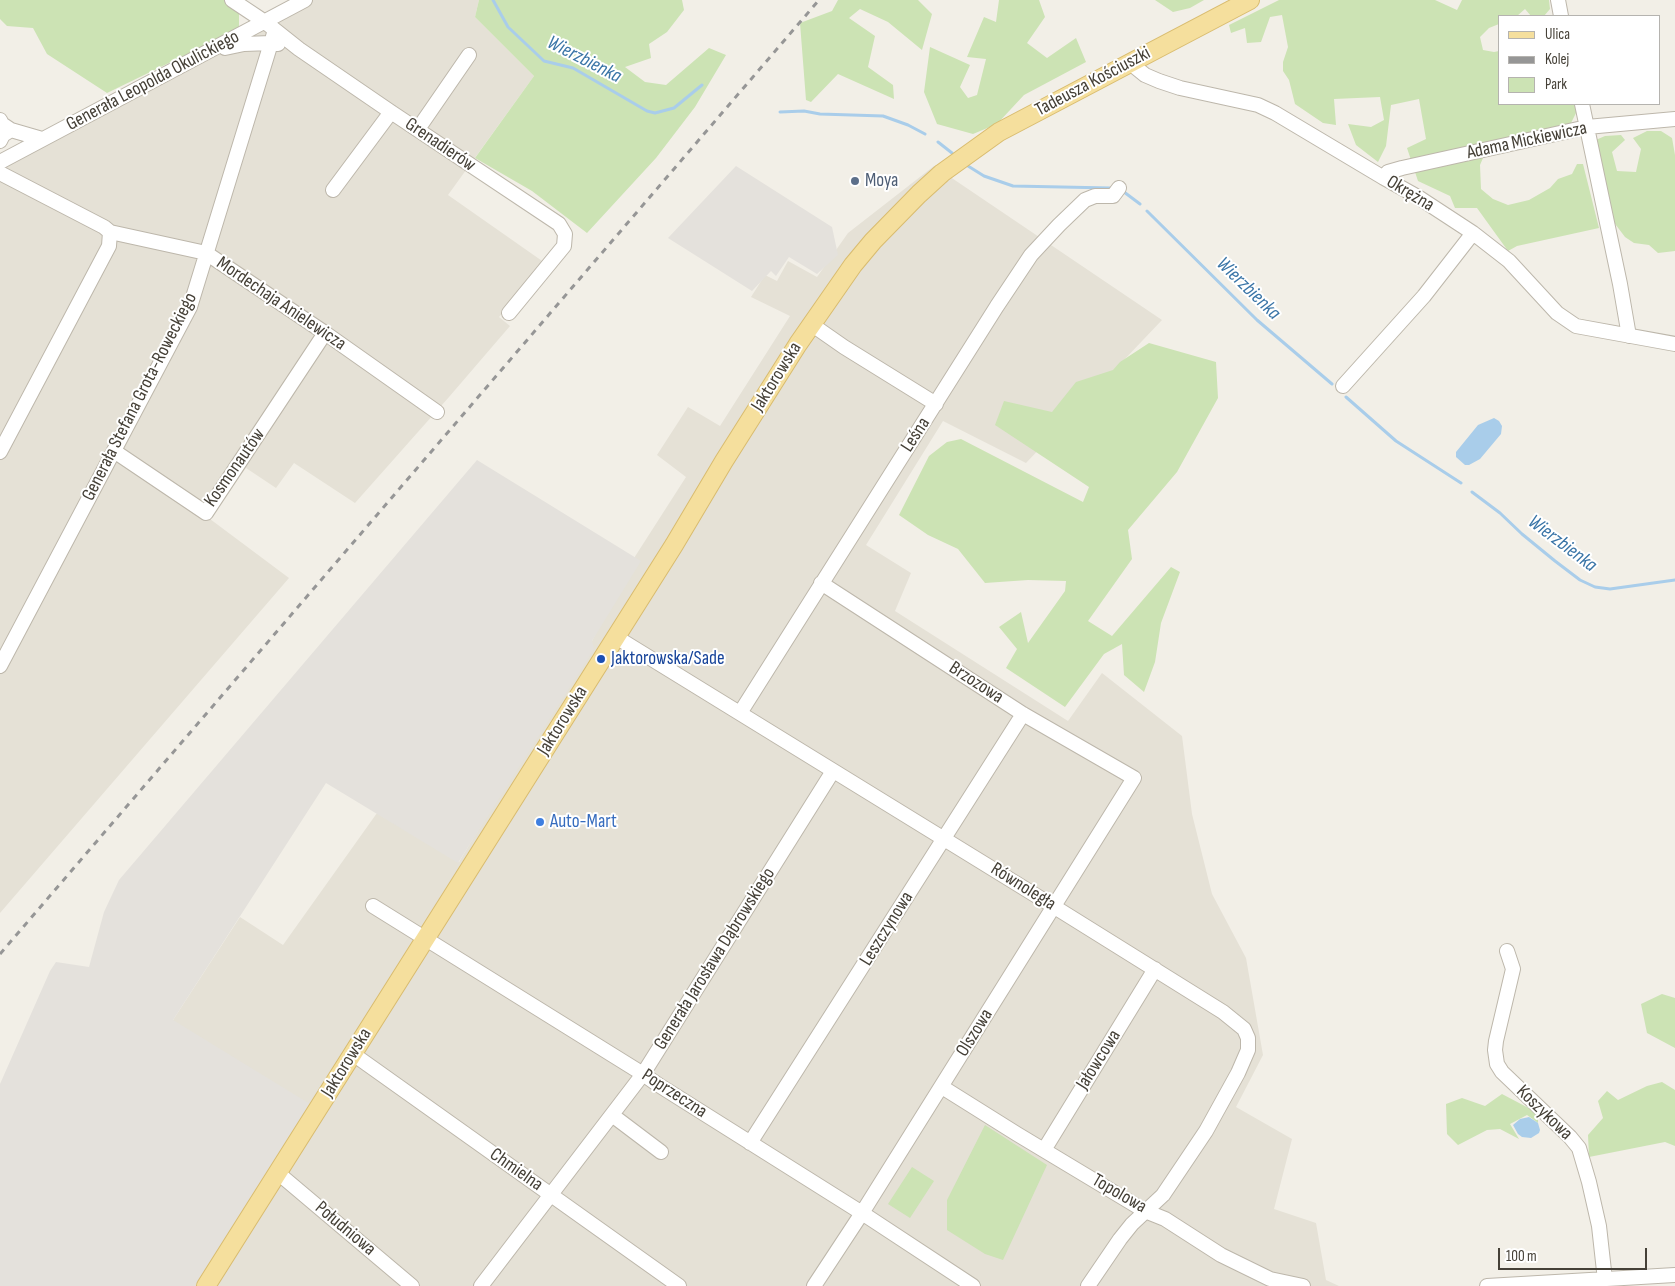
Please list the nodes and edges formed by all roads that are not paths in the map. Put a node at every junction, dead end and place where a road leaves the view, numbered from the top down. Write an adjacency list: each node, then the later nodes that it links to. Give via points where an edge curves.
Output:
1 (232, 0): 6 (street)
2 (305, 0): 6 (street, Generała Leopolda Okulickiego)
3 (1250, 0): 9 (main road, Tadeusza Kościuszki)
4 (1558, 0): 5 (street)
5 (1561, 15)
6 (270, 32): 7 (street, Generała Leopolda Okulickiego); 7 (street, via 244,44); 11 (street, Grenadierów); 27 (street, Generała Stefana Grota-Roweckiego)
7 (210, 52): 17 (street, Generała Leopolda Okulickiego)
8 (469, 55): 15 (street)
9 (1129, 62): 20 (main road, Tadeusza Kościuszki, via 999,132); 22 (street, Okrężna, via 1145,75 1173,86 1267,109)
10 (1582, 105): 14 (street)
11 (391, 112): 15 (street, Grenadierów); 24 (street)
12 (1675, 119): 14 (street, Adama Mickiewicza)
13 (0, 120): 16 (street)
14 (1588, 127): 22 (street, Adama Mickiewicza, via 1402,168 1388,172); 31 (street)
15 (418, 129): 28 (street, Grenadierów, via 559,224 565,234 564,246)
16 (12, 130): 17 (street); 18 (street)
17 (42, 139): 19 (street, Generała Leopolda Okulickiego)
18 (0, 141)
19 (0, 162)
20 (942, 173): 29 (main road, Jaktorowska, via 873,240)
21 (0, 174): 25 (street, via 104,226)
22 (1384, 178): 26 (street, Okrężna)
23 (1119, 188): 34 (street, Leśna, via 1112,196 1085,200 1031,255)
24 (333, 190)
25 (110, 232): 27 (street, Mordechaja Anielewicza); 37 (street, via 109,246)
26 (1473, 234): 31 (street, Okrężna, via 1509,261 1566,320 1576,326); 33 (street, via 1424,296)
27 (206, 253): 30 (street, Mordechaja Anielewicza); 36 (street, Generała Stefana Grota-Roweckiego, via 190,307)
28 (510, 313)
29 (811, 324): 34 (street); 39 (main road, Jaktorowska)
30 (325, 333): 35 (street, Mordechaja Anielewicza); 36 (street, Kosmonautów, via 206,513)
31 (1629, 336): 32 (street, Okrężna)
32 (1675, 344)
33 (1343, 386)
34 (936, 404): 38 (street, Leśna)
35 (437, 412)
36 (114, 450): 40 (street, Generała Stefana Grota-Roweckiego)
37 (0, 452)
38 (821, 583): 41 (street, Leśna); 42 (street, Brzozowa)
39 (616, 637): 41 (street, Równoległa); 48 (main road, Jaktorowska)
40 (0, 666)
41 (740, 713): 43 (street, Równoległa)
42 (1023, 714): 44 (street, Brzozowa); 45 (street, Leszczynowa)
43 (833, 771): 45 (street, Równoległa); 52 (street, Generała Jarosława Dąbrowskiego)
44 (1134, 778): 47 (street, Olszowa)
45 (944, 838): 47 (street, Równoległa); 55 (street, Leszczynowa)
46 (373, 906): 48 (street, Poprzeczna)
47 (1053, 906): 50 (street, Równoległa); 53 (street, Olszowa)
48 (425, 939): 51 (main road, Jaktorowska); 52 (street, Poprzeczna)
49 (1507, 951): 63 (street, Koszykowa, via 1513,969 1496,1041 1496,1064 1579,1148 1599,1226)
50 (1155, 969): 56 (street, Jałowcowa); 60 (street, Równoległa, via 1244,1029 1248,1050 1206,1131 1164,1194)
51 (353, 1054): 58 (main road, Jaktorowska); 59 (street, Chmielna)
52 (643, 1074): 54 (street, Generała Jarosława Dąbrowskiego); 55 (street, Poprzeczna)
53 (942, 1087): 56 (street, Topolowa); 61 (street, Olszowa)
54 (612, 1115): 57 (street); 59 (street, Generała Jarosława Dąbrowskiego)
55 (750, 1143): 61 (street, Poprzeczna)
56 (1044, 1150): 60 (street, Topolowa)
57 (661, 1152)
58 (278, 1173): 65 (main road, Jaktorowska); 66 (street, Południowa)
59 (551, 1196): 67 (street, Generała Jarosława Dąbrowskiego); 68 (street, Chmielna)
60 (1145, 1211): 64 (street, Topolowa, via 1165,1219); 71 (street, Równoległa, via 1120,1239)
61 (862, 1213): 69 (street, Olszowa); 70 (street, Poprzeczna)
62 (1675, 1275): 63 (street)
63 (1605, 1280): 73 (street)
64 (1268, 1283): 72 (street, Topolowa)
65 (206, 1286)
66 (412, 1286)
67 (481, 1286)
68 (679, 1286)
69 (814, 1286)
70 (973, 1286)
71 (1088, 1286)
72 (1303, 1286)
73 (1487, 1286)

